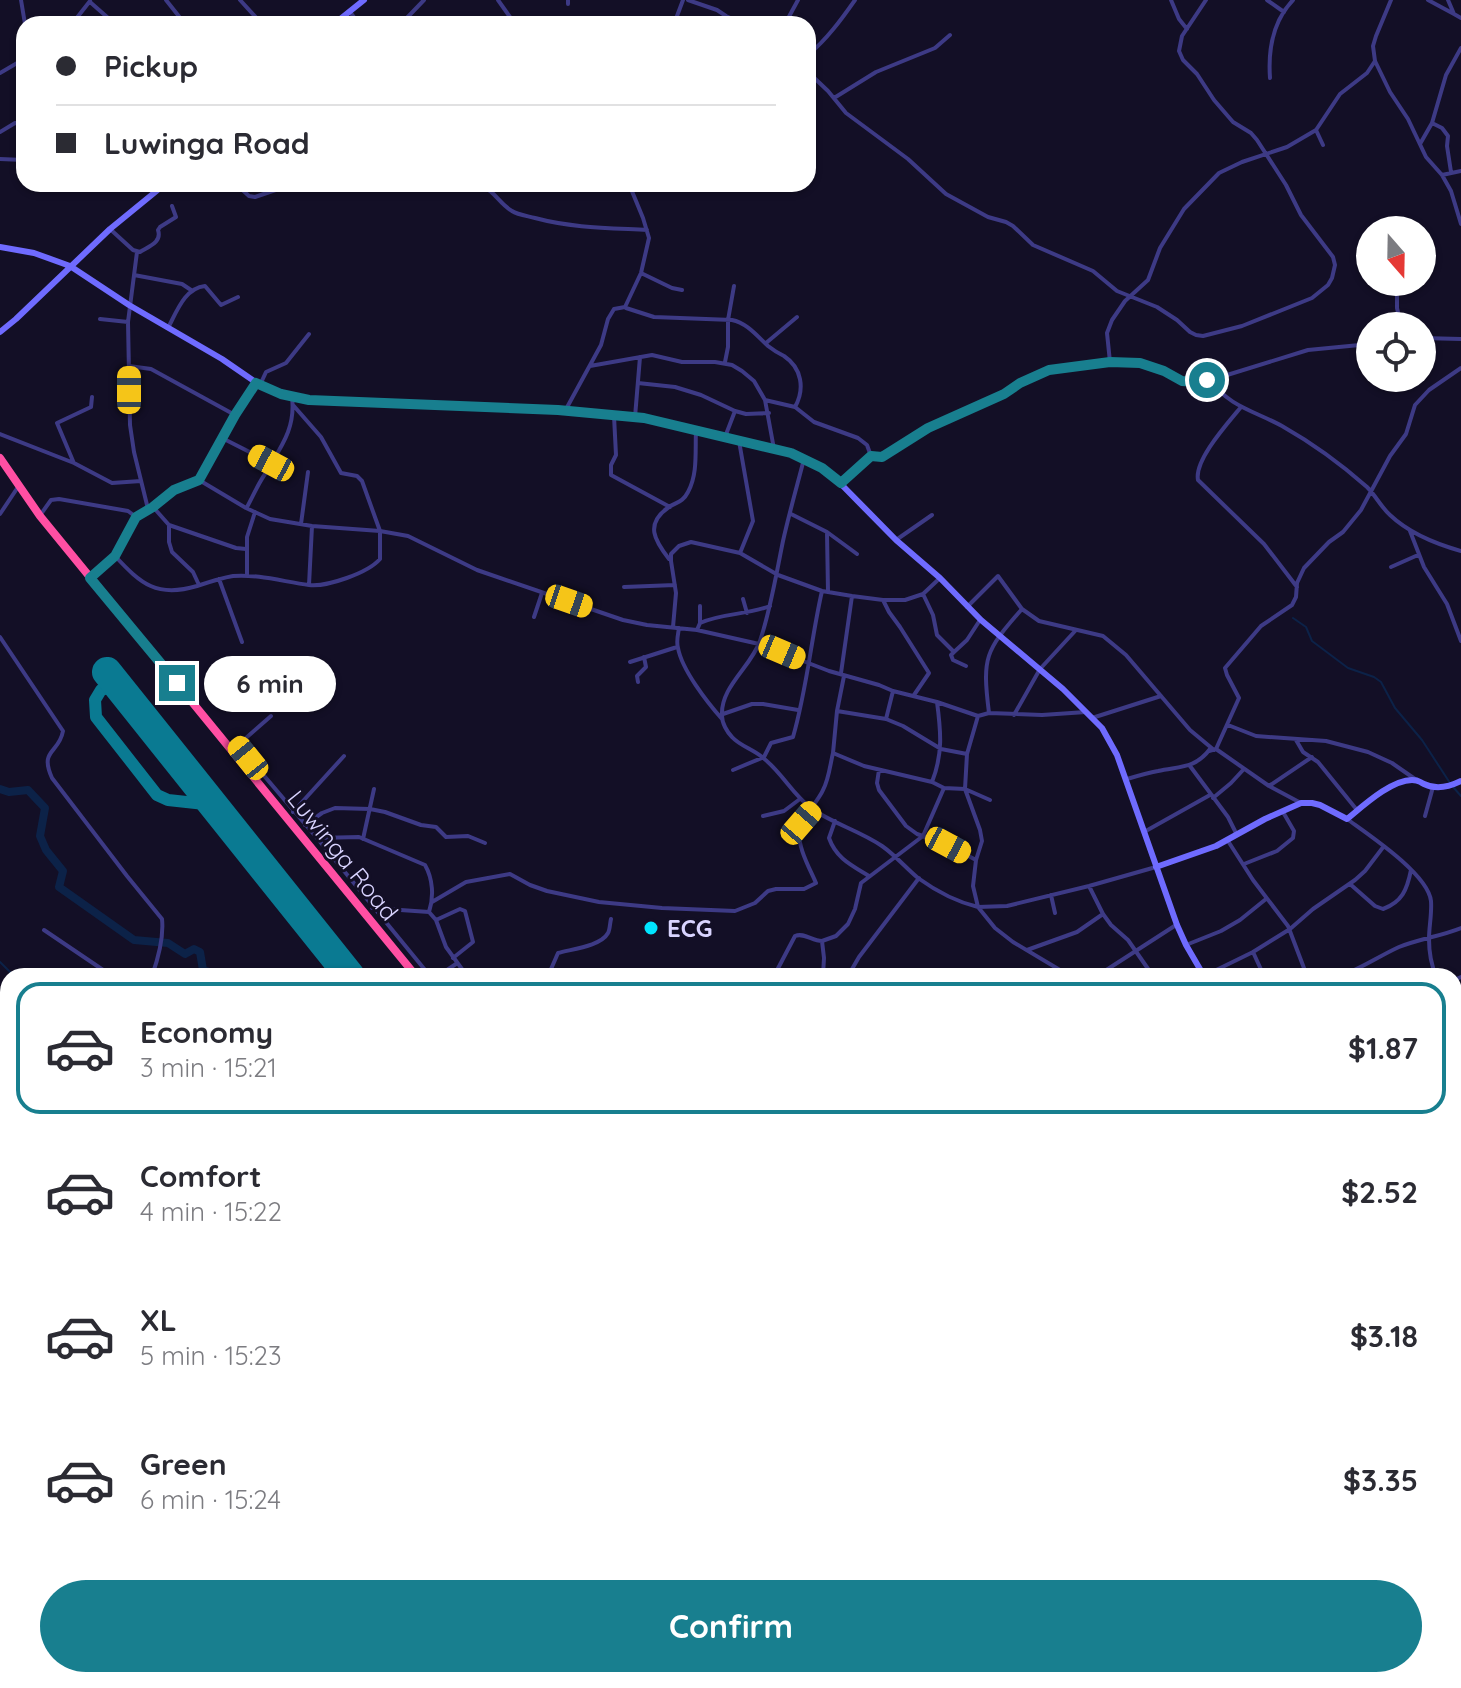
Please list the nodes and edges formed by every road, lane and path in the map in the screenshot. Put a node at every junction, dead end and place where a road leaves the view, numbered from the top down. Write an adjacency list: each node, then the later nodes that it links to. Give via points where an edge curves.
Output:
1 (166, 0): 19 (street)
2 (240, 0): 20 (street)
3 (364, 0): 15 (street)
4 (424, 0): 23 (street)
5 (686, 0): 24 (street)
6 (855, 0): 28 (street)
7 (1171, 0): 26 (street)
8 (1206, 0): 26 (street)
9 (1267, 0): 16 (street)
10 (1293, 0): 16 (street)
11 (1391, 0): 30 (street, via 1373,46)
12 (1428, 0): 17 (street)
13 (1448, 0): 17 (street)
14 (90, 1): 18 (street)
15 (350, 12): 21 (street); 22 (street)
16 (1284, 12): 31 (street, via 1271,43)
17 (1454, 14): 25 (street)
18 (106, 16)
19 (179, 16)
20 (255, 16)
21 (345, 16)
22 (353, 16)
23 (409, 16)
24 (726, 16)
25 (1461, 18)
26 (1187, 29): 38 (street, via 1178,48 1183,60)
27 (950, 35): 33 (street, via 935,48 876,72)
28 (816, 48)
29 (1461, 48): 34 (street, via 1442,84)
30 (1375, 61): 35 (street, via 1340,94); 36 (street)
31 (1270, 78)
32 (816, 80): 33 (street)
33 (834, 98): 59 (street, via 947,195 1006,222 1033,245 1093,271)
34 (1432, 123): 36 (street); 40 (street, via 1448,136)
35 (1316, 130): 37 (street); 38 (street)
36 (1420, 144): 41 (street)
37 (1323, 145)
38 (1267, 155): 59 (street, via 1242,162 1210,181 1177,217 1148,280); 59 (street, via 1301,215 1333,257 1328,285 1302,303 1203,336)
39 (1461, 171): 40 (street)
40 (1451, 172): 41 (street)
41 (1442, 175): 48 (street)
42 (155, 192): 49 (street)
43 (245, 192): 44 (street, via 255,197)
44 (270, 192)
45 (493, 192): 50 (street, via 508,209 552,222)
46 (632, 192): 50 (street)
47 (172, 206): 52 (street, via 176,217 160,227 158,241)
48 (1461, 224)
49 (110, 229): 52 (street); 53 (street)
50 (647, 230): 54 (street)
51 (0, 247): 53 (street)
52 (137, 252): 55 (street)
53 (70, 266): 61 (street); 68 (street)
54 (641, 273): 58 (street); 62 (street)
55 (134, 275): 57 (street); 61 (street)
56 (734, 286): 65 (street)
57 (191, 290): 60 (street, via 205,286 221,305); 67 (street)
58 (682, 290)
59 (1131, 296): 75 (street, via 1108,329)
60 (238, 297)
61 (129, 305): 66 (street); 67 (street)
62 (625, 307): 65 (street, via 654,317); 78 (street, via 612,311)
63 (797, 317): 72 (street)
64 (100, 319): 66 (street)
65 (728, 320): 72 (street, via 743,323); 76 (street)
66 (128, 322): 77 (street)
67 (168, 328): 82 (street)
68 (0, 332)
69 (309, 334): 82 (street, via 286,363 266,372)
70 (1436, 338): 71 (street)
71 (1461, 339)
72 (766, 343): 86 (street, via 797,371 802,390)
73 (1356, 345): 80 (street, via 1308,350)
74 (640, 357): 76 (street); 78 (street); 81 (street)
75 (1110, 362): 80 (street, via 1147,365 1182,381); 100 (street, via 1041,373 928,428 882,457)
76 (725, 363): 84 (street, via 750,377)
77 (129, 366): 91 (street, via 151,369); 107 (street, via 131,435)
78 (590, 366): 88 (street)
79 (1461, 368): 110 (street, via 1415,405 1406,434)
80 (1211, 380): 87 (street)
81 (638, 383): 89 (street, via 675,387); 93 (street)
82 (258, 384): 85 (street); 91 (street)
83 (92, 397): 103 (street, via 91,407 57,423)
84 (765, 400): 86 (street); 90 (street)
85 (292, 401): 88 (street); 104 (street, via 287,436); 124 (street, via 341,473 362,481)
86 (795, 407): 100 (street, via 814,422 858,438)
87 (1241, 407): 110 (street, via 1281,426); 144 (street, via 1202,460 1198,480 1264,544)
88 (565, 411): 92 (street)
89 (735, 411): 90 (street); 96 (street)
90 (769, 413): 99 (street)
91 (235, 415): 97 (street)
92 (614, 416): 93 (street); 111 (street, via 611,475)
93 (635, 417): 94 (street)
94 (696, 430): 96 (street); 111 (street, via 693,481 687,496)
95 (0, 434): 103 (street)
96 (725, 437): 98 (street)
97 (222, 438): 104 (street); 106 (street)
98 (739, 441): 99 (street); 129 (street, via 753,521)
99 (774, 449): 102 (street)
100 (871, 456): 108 (street)
101 (0, 458): 109 (highway, Luwinga Road)
102 (804, 459): 108 (street); 116 (street)
103 (74, 463): 107 (street, via 112,483)
104 (271, 463): 113 (street)
105 (308, 472): 120 (street)
106 (199, 480): 112 (street); 113 (street)
107 (141, 481): 112 (street)
108 (841, 483): 126 (street)
109 (18, 487): 115 (street); 118 (highway, Luwinga Road)
110 (1371, 491): 123 (street); 144 (street, via 1343,532 1304,568)
111 (670, 507): 133 (street, via 653,534)
112 (150, 508): 119 (street); 121 (street)
113 (246, 508): 114 (street)
114 (255, 512): 120 (street); 127 (street)
115 (0, 514)
116 (791, 514): 125 (street); 135 (street)
117 (932, 515): 126 (street)
118 (40, 516): 119 (street, via 56,499 128,511); 137 (highway, Luwinga Road)
119 (136, 517): 132 (street)
120 (301, 524): 122 (street)
121 (169, 525): 127 (street); 140 (street, via 172,552)
122 (312, 526): 124 (street); 141 (street)
123 (1409, 530): 128 (street); 131 (street)
124 (380, 531): 141 (street, via 380,559 373,566 330,584); 146 (street, via 408,536 477,570)
125 (827, 532): 130 (street); 145 (street)
126 (896, 540): 138 (street)
127 (246, 549): 136 (street)
128 (1461, 551)
129 (740, 553): 133 (street, via 691,542 679,546); 135 (street)
130 (857, 554)
131 (1418, 555): 134 (street); 164 (street, via 1447,604)
132 (115, 556): 137 (street); 140 (street, via 155,588 171,591)
133 (671, 561): 142 (street)
134 (1391, 567)
135 (778, 575): 145 (street); 152 (street)
136 (247, 576): 139 (street); 141 (street)
137 (90, 578): 192 (highway, Luwinga Road)
138 (940, 578): 147 (street); 153 (street)
139 (219, 579): 140 (street); 165 (street)
140 (199, 585)
141 (309, 585)
142 (675, 585): 143 (street); 159 (street)
143 (624, 587)
144 (1297, 587): 190 (street, via 1292,605 1261,626 1225,668 1239,698)
145 (825, 591): 148 (street); 171 (street)
146 (542, 592): 156 (street); 159 (street, via 623,620)
147 (923, 594): 150 (street); 168 (street, via 937,635)
148 (852, 596): 150 (street); 174 (street)
149 (743, 599): 155 (street)
150 (883, 600): 177 (street, via 929,673)
151 (700, 606): 158 (street)
152 (770, 606): 155 (street); 166 (street)
153 (967, 607): 154 (street, via 998,576); 157 (street)
154 (1022, 609): 161 (street, via 1039,621); 162 (street)
155 (747, 613): 158 (street)
156 (534, 617)
157 (981, 620): 162 (street); 168 (street)
158 (700, 623): 160 (street)
159 (676, 628): 160 (street); 167 (street)
160 (697, 630): 166 (street)
161 (1076, 630): 173 (street); 178 (street, via 1103,636)
162 (999, 635): 173 (street); 183 (street, via 985,672)
163 (0, 637): 271 (street, via 63,731 47,758 52,778 160,916 163,926)
164 (1461, 641)
165 (242, 642)
166 (759, 644): 171 (street); 187 (street, via 728,693)
167 (677, 647): 169 (street); 187 (street, via 703,697)
168 (954, 652): 172 (street, via 953,660)
169 (644, 657): 170 (street); 175 (street, via 646,667)
170 (630, 662)
171 (809, 663): 174 (street); 180 (street)
172 (966, 666)
173 (1040, 669): 182 (street); 184 (street)
174 (843, 675): 176 (street); 181 (street)
175 (638, 682)
176 (893, 691): 177 (street); 189 (street)
177 (914, 695): 179 (street)
178 (1161, 696): 188 (street); 194 (street)
179 (937, 702): 186 (street); 193 (street)
180 (798, 710): 187 (street, via 752,704); 198 (street, via 793,737 771,743)
181 (837, 711): 189 (street); 195 (street)
182 (1086, 712): 184 (street); 188 (street)
183 (989, 713): 184 (street); 186 (street)
184 (1014, 715)
185 (271, 716): 192 (street)
186 (978, 716): 196 (street)
187 (722, 717): 198 (street, via 733,739)
188 (1092, 718): 204 (street, via 1113,746)
189 (886, 719): 193 (street)
190 (1228, 725): 191 (street, via 1250,734); 194 (street)
191 (1296, 740): 199 (street); 205 (street, via 1326,741 1375,754)
192 (234, 747): 220 (street); 234 (highway, Luwinga Road)
193 (941, 749): 196 (street); 206 (street)
194 (1212, 749): 200 (street); 201 (street)
195 (833, 753): 203 (street); 218 (street)
196 (967, 754): 212 (street)
197 (344, 756): 220 (street)
198 (764, 757): 202 (street); 214 (street)
199 (1312, 757): 208 (street); 219 (street)
200 (1190, 766): 204 (street); 213 (street)
201 (1244, 769): 208 (street); 213 (street)
202 (733, 770)
203 (879, 770): 206 (street); 229 (street, via 879,790 906,826)
204 (1126, 780): 227 (street)
205 (1417, 780): 209 (street); 219 (street, via 1396,784)
206 (932, 782): 210 (street)
207 (1456, 783): 209 (street)
208 (1269, 786): 216 (street)
209 (1433, 787): 223 (street)
210 (944, 788): 212 (street); 229 (street)
211 (374, 789): 217 (street)
212 (965, 789): 215 (street); 237 (street, via 982,841)
213 (1211, 796): 227 (street); 228 (street)
214 (800, 799): 218 (street); 222 (street, via 784,811)
215 (990, 800)
216 (1301, 803): 221 (street); 224 (street, via 1320,805)
217 (370, 809): 226 (street, via 335,808); 231 (street); 233 (street, via 436,827 446,837 464,835)
218 (813, 809): 225 (street); 247 (street, via 799,829 816,883 768,891 741,910 599,902 547,891 510,874 463,883)
219 (1357, 810): 224 (street)
220 (293, 812): 226 (street)
221 (1283, 812): 228 (street); 238 (street, via 1293,838)
222 (763, 816)
223 (1425, 816)
224 (1347, 819): 235 (street)
225 (835, 821): 236 (street); 241 (street, via 829,838 836,853)
226 (305, 825): 230 (street)
227 (1144, 832): 239 (street)
228 (1237, 835): 232 (street)
229 (923, 836): 236 (street); 237 (street)
230 (317, 838): 231 (street); 234 (street); 249 (street)
231 (363, 839): 247 (street, via 425,865)
232 (1228, 841): 238 (street); 239 (street)
233 (485, 843)
234 (308, 844): 250 (highway, Luwinga Road)
235 (1384, 846): 240 (street); 243 (street)
236 (896, 858): 241 (street); 242 (street)
237 (976, 860): 248 (street, via 973,886)
238 (1244, 864): 246 (street)
239 (1156, 867): 244 (street); 256 (street)
240 (1411, 870): 243 (street, via 1404,895 1383,909); 260 (street, via 1429,892)
241 (869, 876): 263 (street, via 861,883 848,924)
242 (919, 878): 248 (street); 280 (street)
243 (1350, 884): 258 (street)
244 (1089, 886): 245 (street); 253 (street)
245 (1051, 895): 248 (street); 252 (street)
246 (1267, 899): 258 (street); 264 (street, via 1221,931)
247 (432, 902): 251 (street)
248 (978, 907): 265 (street, via 995,928)
249 (373, 908): 250 (street); 251 (street); 262 (street)
250 (362, 910): 261 (highway, Luwinga Road)
251 (429, 912): 255 (street)
252 (1055, 913)
253 (1103, 914): 265 (street, via 1077,932); 266 (street)
254 (611, 919): 277 (street, via 602,939 558,953)
255 (436, 920): 269 (street); 269 (street, via 465,911 473,942)
256 (1177, 925): 264 (street); 266 (street)
257 (1461, 928): 260 (street)
258 (1290, 929): 267 (street); 287 (street)
259 (44, 930): 270 (street)
260 (1429, 938): 288 (street); 289 (street)
261 (386, 939): 262 (street); 272 (highway, Luwinga Road)
262 (398, 939): 268 (street)
263 (822, 941): 278 (street, via 795,936); 279 (street)
264 (1186, 945): 284 (street)
265 (1027, 950): 281 (street)
266 (1136, 950): 282 (street); 283 (street)
267 (1253, 952): 285 (street); 286 (street)
268 (417, 961): 273 (street); 274 (street)
269 (454, 961): 275 (street); 276 (street)
270 (100, 968)
271 (154, 968)
272 (412, 968)
273 (416, 968)
274 (416, 968)
275 (447, 968)
276 (460, 968)
277 (551, 968)
278 (778, 968)
279 (823, 968)
280 (853, 968)
281 (1057, 968)
282 (1109, 968)
283 (1148, 968)
284 (1199, 968)
285 (1220, 968)
286 (1260, 968)
287 (1304, 968)
288 (1357, 968)
289 (1434, 968)

